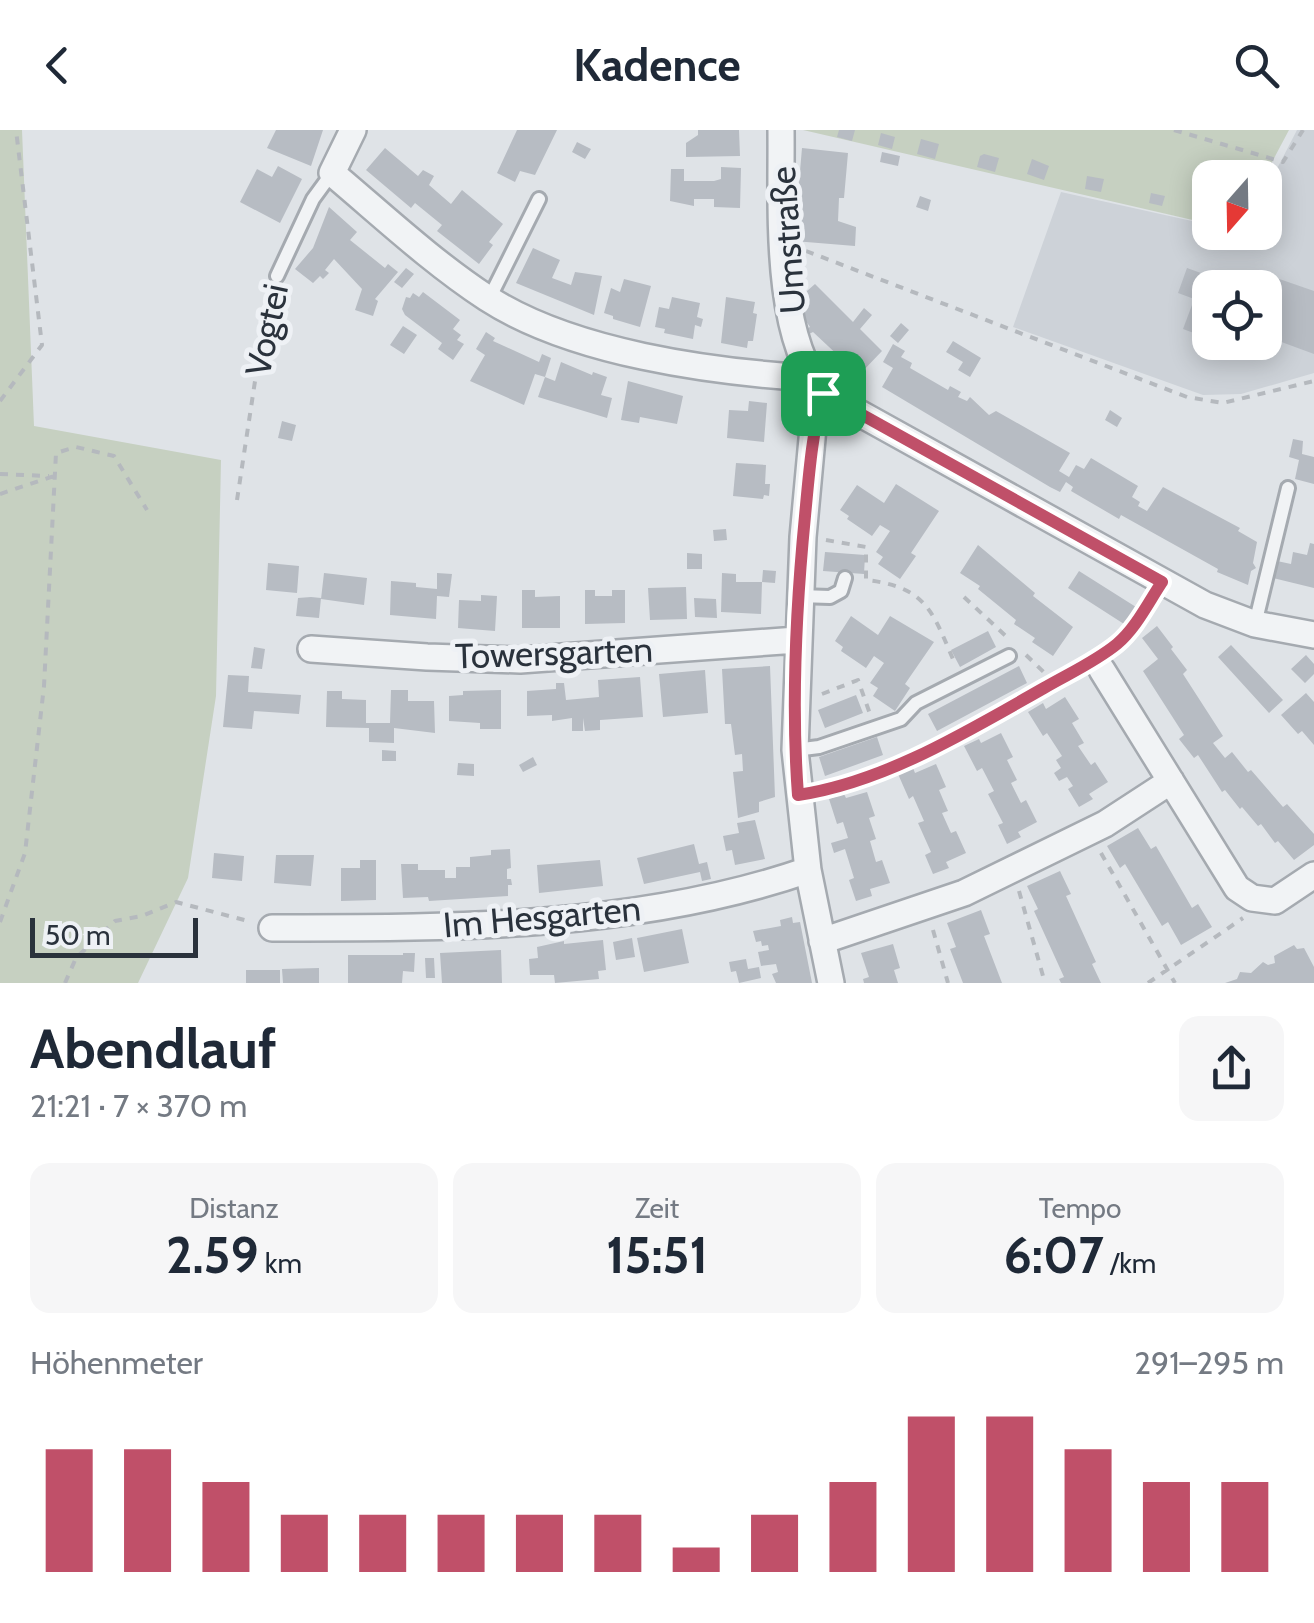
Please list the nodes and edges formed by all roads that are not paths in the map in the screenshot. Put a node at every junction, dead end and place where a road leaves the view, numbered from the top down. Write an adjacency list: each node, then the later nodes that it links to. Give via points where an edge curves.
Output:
1 (353, 130): 3 (street, Vogtei)
2 (781, 130): 7 (street, Umstraße, via 787,298)
3 (332, 173): 5 (lane, Vogtei); 6 (street)
4 (540, 199): 6 (lane)
5 (277, 276)
6 (489, 299): 7 (street, via 567,334 631,352)
7 (817, 386): 10 (street); 11 (street, via 1204,605)
8 (1288, 488): 11 (lane)
9 (845, 578): 10 (lane, via 830,597)
10 (798, 596): 13 (street)
11 (1256, 624): 12 (street)
12 (1314, 635)
13 (797, 640): 14 (street, Towersgarten, via 520,660); 17 (street)
14 (311, 648)
15 (1009, 656): 17 (lane, via 916,703 901,719)
16 (1099, 662): 18 (street)
17 (795, 750): 19 (street)
18 (1171, 781): 20 (street, via 1238,888 1259,900 1282,898); 22 (street, via 1105,824 964,893)
19 (808, 870): 21 (street, Im Hesgarten, via 724,893 590,914 476,926); 22 (street)
20 (1314, 874)
21 (272, 928)
22 (822, 941): 23 (street)
23 (831, 983)

